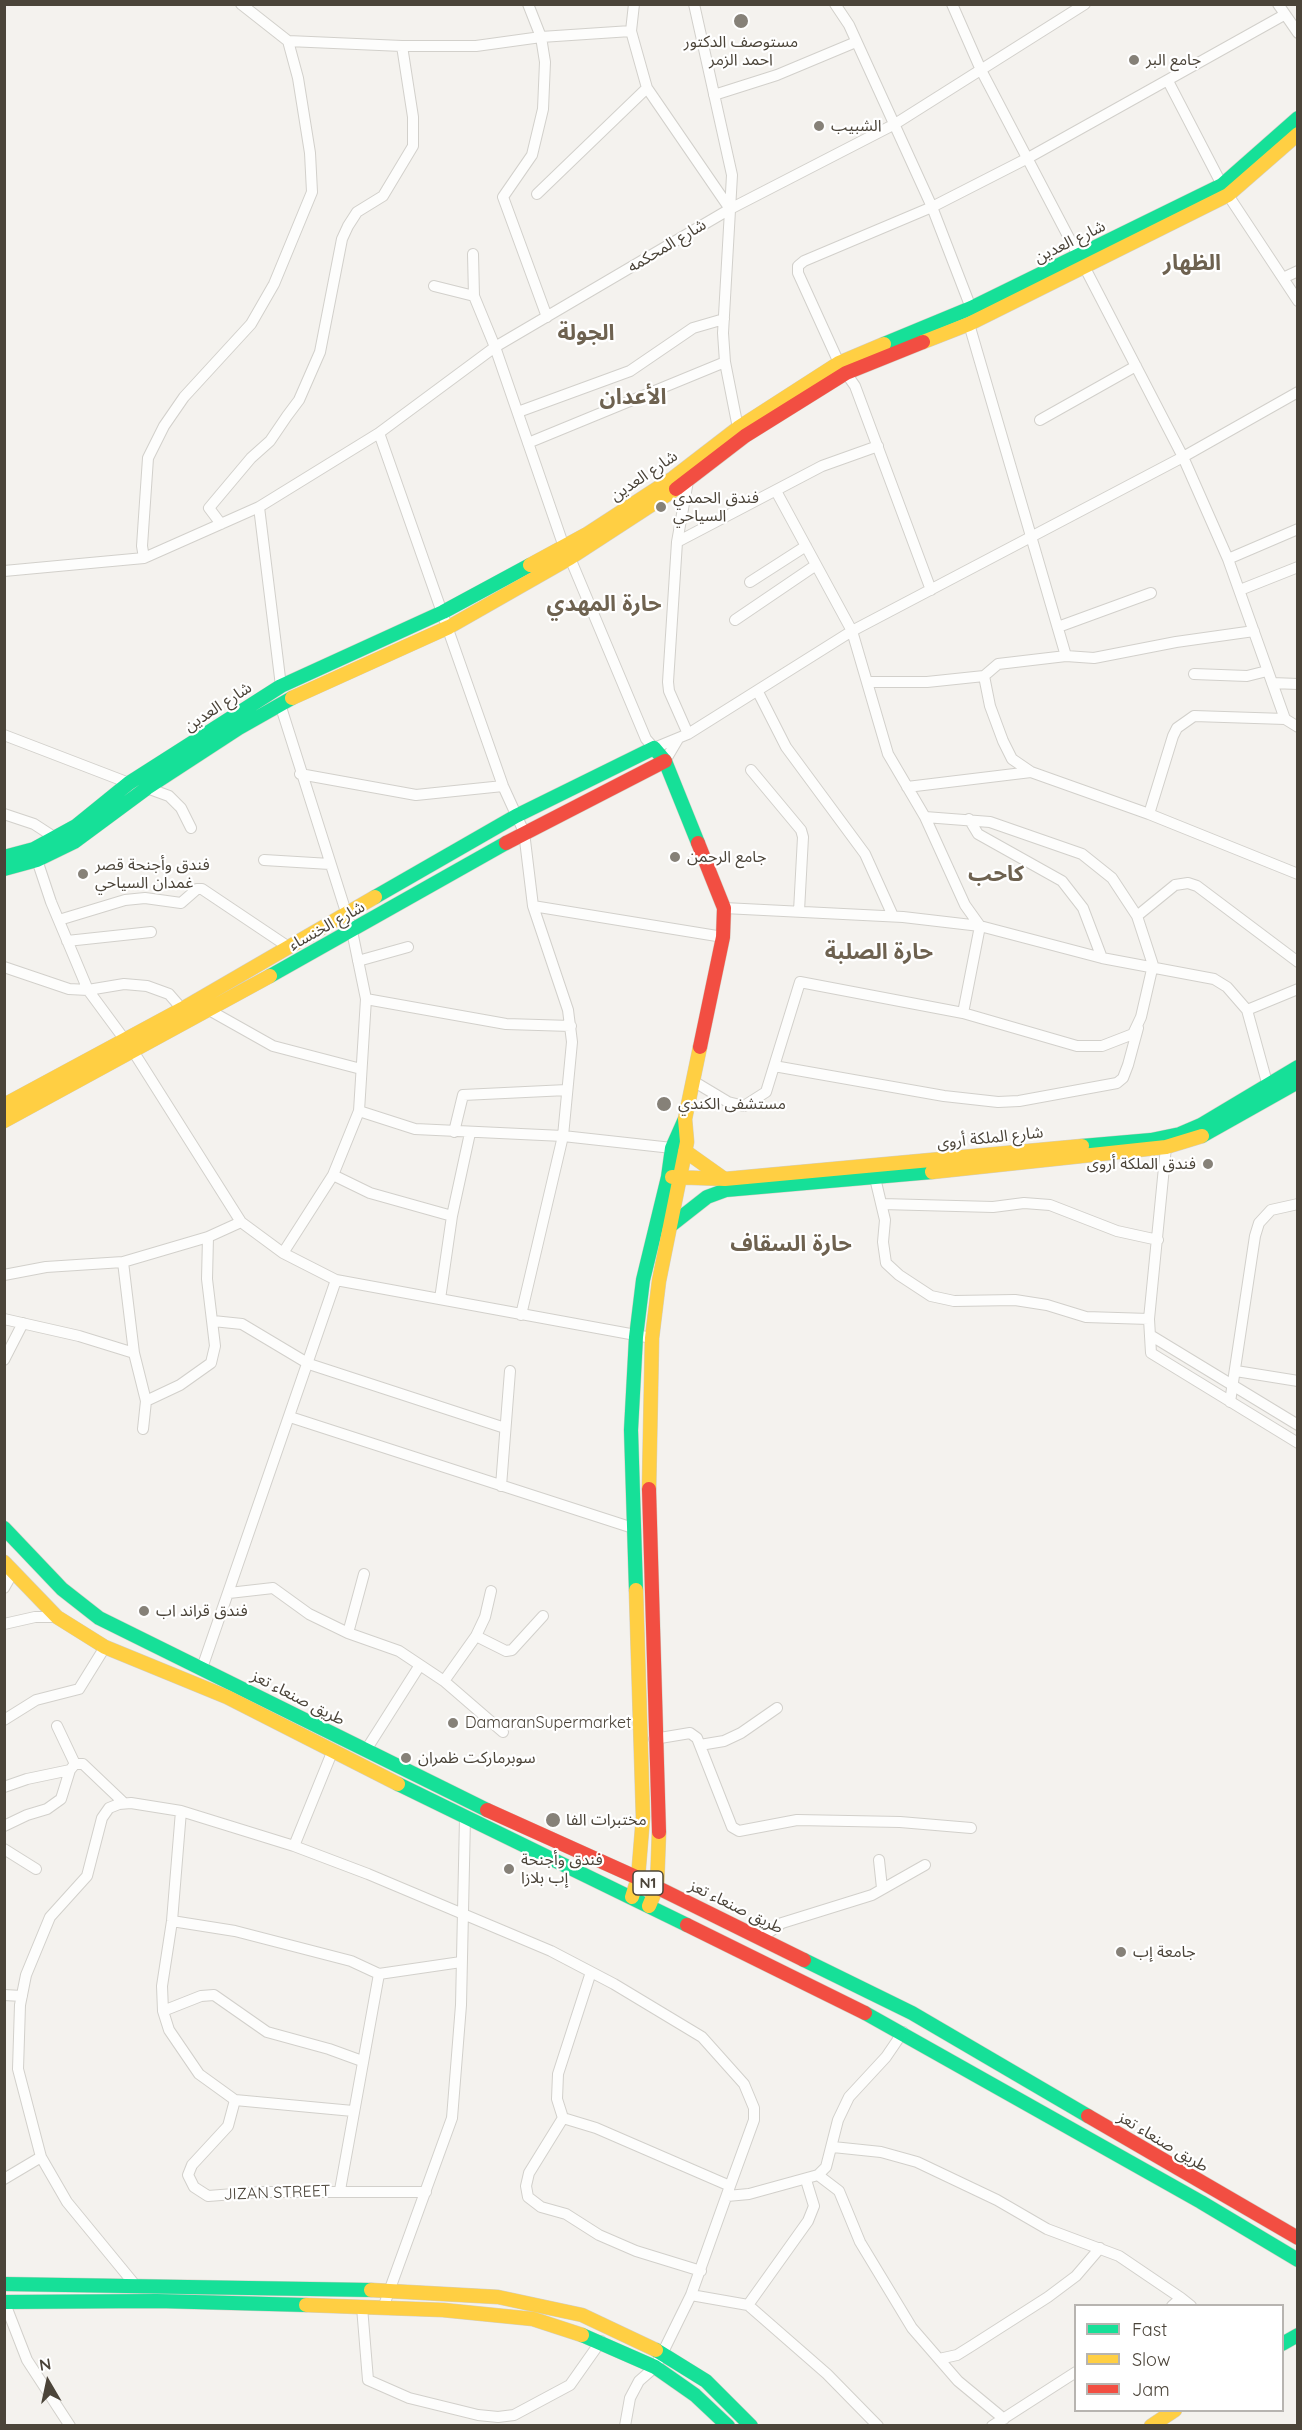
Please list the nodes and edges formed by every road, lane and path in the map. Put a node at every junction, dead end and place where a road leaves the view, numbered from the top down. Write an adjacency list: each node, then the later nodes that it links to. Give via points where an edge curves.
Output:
1 (241, 4): 13 (street)
2 (528, 4): 12 (street)
3 (634, 4): 10 (street)
4 (694, 4): 19 (street)
5 (952, 4): 16 (street)
6 (1085, 4): 16 (street, شارع المحكمه)
7 (1278, 4): 9 (street)
8 (837, 5): 14 (street)
9 (1290, 18): 11 (street); 17 (street)
10 (631, 31): 12 (street); 18 (street)
11 (1298, 33)
12 (541, 37): 15 (street, via 476,46); 36 (street, via 545,62 538,135 532,155 503,197)
13 (288, 41): 15 (street); 60 (street, via 298,78 312,192 274,284 251,324 184,397 148,458)
14 (856, 42): 19 (street, via 777,75); 21 (street)
15 (402, 46): 54 (street, via 413,117 413,146 382,196 357,213 348,226 342,239 320,352 298,400 270,441 209,508)
16 (981, 70): 21 (street, شارع المحكمه); 23 (street)
17 (1168, 81): 23 (street); 24 (street)
18 (647, 88): 25 (street); 27 (street)
19 (714, 94): 27 (street, via 732,175)
20 (1298, 118): 24 (main road, شارع العدين)
21 (894, 124): 26 (street); 27 (street, شارع المحكمه)
22 (1298, 134): 24 (main road, شارع العدين)
23 (1028, 158): 26 (street); 29 (street)
24 (1225, 190): 29 (main road, شارع العدين); 31 (street)
25 (537, 194)
26 (932, 207): 35 (street); 42 (street, via 798,266)
27 (730, 209): 36 (street, شارع المحكمه); 37 (street)
28 (473, 254): 33 (street)
29 (1082, 262): 35 (main road, شارع العدين); 38 (main road, شارع العدين); 41 (street)
30 (1298, 272): 31 (street)
31 (1283, 278): 34 (street)
32 (434, 286): 33 (street)
33 (474, 296): 39 (street)
34 (1298, 301)
35 (971, 308): 42 (main road, شارع العدين)
36 (547, 317): 39 (street, شارع المحكمه)
37 (724, 320): 40 (street); 44 (street, via 693,328 630,371)
38 (969, 324): 42 (main road, شارع العدين); 56 (street)
39 (495, 347): 44 (street); 47 (street, شارع المحكمه)
40 (724, 362): 46 (street); 48 (street)
41 (1136, 366): 45 (street); 50 (street)
42 (842, 368): 46 (main road, شارع العدين); 49 (street, via 855,386)
43 (1298, 392): 50 (street)
44 (518, 412): 48 (street)
45 (1040, 420)
46 (742, 432): 51 (main road, شارع العدين); 59 (main road, شارع العدين)
47 (379, 433): 53 (street, شارع المحكمه); 69 (street)
48 (528, 443): 59 (street)
49 (878, 446): 52 (street, via 822,466); 66 (street)
50 (1183, 457): 56 (street); 61 (street)
51 (688, 481): 57 (street); 59 (main road, شارع العدين)
52 (776, 490): 57 (street); 58 (street)
53 (259, 507): 54 (street, شارع المحكمه); 82 (street)
54 (221, 524): 60 (street, شارع المحكمه)
55 (1298, 529): 61 (street)
56 (1030, 536): 66 (street); 72 (street)
57 (677, 542): 87 (street, via 668,682)
58 (806, 546): 62 (street); 65 (street)
59 (567, 552): 69 (main road, شارع العدين); 71 (main road, شارع العدين); 90 (street, via 646,739)
60 (144, 558): 64 (street, شارع المحكمه)
61 (1228, 559): 67 (street)
62 (816, 565): 70 (street); 73 (street)
63 (1298, 567): 67 (street)
64 (4, 571)
65 (750, 582)
66 (931, 590): 73 (street)
67 (1240, 591): 74 (street)
68 (1151, 593): 72 (street)
69 (443, 612): 71 (street); 82 (main road, شارع العدين)
70 (735, 620)
71 (449, 627): 84 (main road, شارع العدين); 96 (street)
72 (1058, 627): 75 (street)
73 (852, 631): 79 (street); 83 (street)
74 (1254, 631): 75 (street, via 1094,658); 76 (street)
75 (1066, 656): 78 (street, via 998,664)
76 (1268, 671): 77 (street, via 1247,676); 80 (street)
77 (1194, 674)
78 (984, 676): 79 (street); 93 (street, via 1003,741 1012,759)
79 (867, 682): 97 (street, via 888,754)
80 (1272, 683): 81 (street); 85 (street)
81 (1298, 684)
82 (281, 686): 95 (main road, شارع العدين)
83 (758, 692): 87 (street); 117 (street, via 786,747 865,854)
84 (280, 704): 94 (street); 98 (main road, شارع العدين)
85 (1285, 719): 86 (street); 100 (street, via 1194,716 1177,728 1173,736)
86 (1298, 727)
87 (688, 734): 89 (street)
88 (4, 735): 95 (street)
89 (678, 740): 90 (street); 91 (street)
90 (654, 748): 91 (main road); 101 (main road, شارع الخنساء)
91 (665, 761): 105 (main road, شارع الخنساء); 114 (main road)
92 (751, 770): 115 (street, via 801,830)
93 (1031, 772): 97 (street); 100 (street)
94 (300, 774): 96 (street, via 416,795); 110 (street)
95 (129, 783): 106 (main road, شارع العدين, via 76,826)
96 (503, 786): 101 (street)
97 (907, 787): 102 (street)
98 (147, 788): 104 (street, via 169,796); 108 (main road, شارع العدين, via 74,842)
99 (4, 814): 106 (street, via 34,824)
100 (1149, 814): 112 (street)
101 (516, 816): 105 (street); 116 (main road, شارع الخنساء)
102 (925, 817): 103 (street); 120 (street, via 965,905)
103 (969, 819): 118 (street, via 990,822 1082,854 1112,878); 127 (street, via 978,834 1062,881 1083,908)
104 (191, 828)
105 (524, 832): 113 (street); 121 (main road, شارع الخنساء)
106 (54, 837): 107 (main road, شارع العدين, via 34,849)
107 (4, 857)
108 (37, 860): 111 (main road, شارع العدين); 119 (street)
109 (264, 860): 110 (street)
110 (330, 864): 116 (street)
111 (4, 869)
112 (1298, 874)
113 (533, 906): 123 (street); 139 (street)
114 (724, 908): 115 (street); 123 (main road)
115 (799, 911): 117 (street)
116 (347, 916): 121 (street); 126 (main road, شارع الخنساء)
117 (893, 916): 120 (street)
118 (1137, 916): 129 (street, via 1175,885 1188,882); 130 (street)
119 (58, 920): 124 (street); 126 (street, via 125,900 145,898 181,903 202,889)
120 (980, 926): 127 (street); 138 (street)
121 (352, 931): 128 (street); 136 (main road, شارع الخنساء)
122 (150, 932): 124 (street)
123 (723, 936): 145 (main road)
124 (67, 941): 133 (street)
125 (408, 946): 128 (street)
126 (290, 948): 135 (main road, شارع الخنساء)
127 (1102, 958): 130 (street)
128 (358, 962): 134 (street)
129 (1298, 962)
130 (1154, 965): 137 (street, via 1214,979 1227,987); 140 (street)
131 (4, 967): 133 (street, via 69,989)
132 (1298, 989): 137 (street)
133 (88, 990): 135 (street, via 124,984 147,986 169,994); 141 (street)
134 (366, 999): 139 (street, via 506,1024); 144 (street)
135 (182, 1009): 141 (main road, شارع الخنساء)
136 (209, 1010): 141 (main road, شارع الخنساء); 144 (street, via 273,1046)
137 (1247, 1010): 148 (street)
138 (963, 1013): 140 (street, via 1089,1047 1133,1034); 142 (street, via 800,982)
139 (571, 1026): 147 (street)
140 (1138, 1028): 142 (street, via 1128,1065 1117,1083 1019,1101 932,1094)
141 (129, 1046): 149 (main road, شارع الخنساء); 151 (main road, شارع الخنساء); 164 (street)
142 (774, 1066): 145 (street, via 766,1092 746,1106 728,1102)
143 (1298, 1067): 148 (main road, شارع الملكة أروى)
144 (361, 1069): 150 (street)
145 (693, 1081): 156 (main road)
146 (1298, 1082): 148 (main road, شارع الملكة أروى)
147 (567, 1090): 152 (street, via 463,1095); 154 (street)
148 (1270, 1092): 155 (main road, شارع الملكة أروى, via 1204,1134); 160 (main road, شارع الملكة أروى, via 1180,1134 1151,1140)
149 (4, 1105)
150 (359, 1111): 152 (street, via 415,1129); 157 (street)
151 (4, 1121)
152 (454, 1132): 153 (street)
153 (470, 1133): 154 (street); 163 (street)
154 (563, 1136): 156 (street); 173 (street)
155 (1166, 1147): 159 (main road, شارع الملكة أروى); 167 (street)
156 (678, 1150): 158 (main road); 160 (main road)
157 (333, 1175): 163 (street, via 370,1193); 168 (street)
158 (674, 1177): 160 (main road, شارع الملكة أروى); 165 (main road); 179 (main road, via 644,1280)
159 (875, 1178): 160 (main road, شارع الملكة أروى); 161 (street)
160 (725, 1185): 165 (main road)
161 (882, 1204): 167 (street, via 1050,1205 1117,1231); 175 (street, via 886,1263 931,1296 954,1301 1015,1300 1086,1317)
162 (1298, 1204): 185 (street, via 1271,1210 1259,1224)
163 (452, 1216): 172 (street)
164 (241, 1222): 166 (street); 168 (street)
165 (670, 1226): 180 (main road)
166 (208, 1238): 169 (street); 176 (street, via 207,1279)
167 (1158, 1240): 175 (street)
168 (282, 1253): 171 (street)
169 (123, 1262): 170 (street, via 46,1267); 181 (street)
170 (4, 1275)
171 (336, 1280): 172 (street); 183 (street)
172 (440, 1299): 173 (street)
173 (521, 1315): 179 (street)
174 (4, 1319): 177 (street)
175 (1149, 1319): 178 (street)
176 (213, 1321): 183 (street, via 242,1324); 188 (street, via 215,1347 211,1363 180,1385)
177 (23, 1323): 181 (street); 182 (street)
178 (1150, 1335): 187 (street); 189 (street, via 1151,1353)
179 (636, 1337): 180 (street); 196 (main road, via 631,1430)
180 (652, 1338): 216 (main road, via 648,1435)
181 (134, 1353): 188 (street)
182 (4, 1359)
183 (309, 1364): 190 (street); 192 (street)
184 (510, 1371): 192 (street)
185 (1236, 1371): 186 (street); 187 (street)
186 (1298, 1381)
187 (1233, 1385): 189 (street); 191 (street)
188 (146, 1401): 193 (street)
189 (1230, 1402): 194 (street)
190 (290, 1417): 195 (street); 202 (street)
191 (1298, 1425)
192 (505, 1428): 195 (street)
193 (142, 1429)
194 (1298, 1443)
195 (501, 1486): 196 (street)
196 (633, 1528): 232 (main road, via 642,1761)
197 (6, 1534): 210 (main road, طريق صنعاء تعز / N1, via 62,1589 99,1618)
198 (9, 1567): 200 (street); 204 (main road, طريق صنعاء تعز / N1)
199 (364, 1574): 206 (street)
200 (4, 1588)
201 (491, 1591): 207 (street)
202 (229, 1593): 206 (street, via 273,1588 309,1614); 210 (street)
203 (543, 1616): 207 (street, via 512,1650 506,1651)
204 (57, 1617): 205 (street); 208 (main road, طريق صنعاء تعز / N1)
205 (4, 1624)
206 (348, 1633): 209 (street, via 399,1651)
207 (476, 1636): 211 (street)
208 (105, 1647): 213 (street, via 79,1689 36,1700); 218 (main road, طريق صنعاء تعز / N1, via 227,1697)
209 (420, 1665): 211 (street); 219 (street)
210 (202, 1668): 219 (main road, طريق صنعاء تعز / N1)
211 (444, 1681): 215 (street)
212 (777, 1708): 217 (street, via 724,1741)
213 (4, 1720)
214 (57, 1726): 220 (street)
215 (503, 1732)
216 (654, 1739): 217 (street, via 690,1733); 233 (main road, via 659,1830)
217 (700, 1744): 226 (street, via 732,1827 739,1831 797,1820)
218 (333, 1750): 224 (main road, طريق صنعاء تعز / N1); 227 (street)
219 (366, 1750): 232 (main road, طريق صنعاء تعز / N1, via 471,1803)
220 (73, 1767): 221 (street); 222 (street, via 83,1764); 225 (street, via 61,1799 48,1809)
221 (4, 1787)
222 (124, 1803): 223 (street); 244 (street, via 109,1808 102,1818 87,1876 50,1917 26,1975)
223 (181, 1811): 227 (street); 238 (street)
224 (465, 1818): 235 (main road, طريق صنعاء تعز / N1); 237 (street)
225 (4, 1826)
226 (971, 1828)
227 (294, 1846): 237 (street)
228 (4, 1849): 231 (street)
229 (879, 1860): 234 (street)
230 (925, 1865): 234 (street)
231 (36, 1869)
232 (638, 1878): 233 (main road, طريق صنعاء تعز / N1); 235 (main road)
233 (657, 1887): 236 (main road); 239 (main road, طريق صنعاء تعز / N1)
234 (882, 1888): 239 (street, via 872,1895 782,1923)
235 (632, 1897): 236 (main road, طريق صنعاء تعز / N1)
236 (649, 1905): 246 (main road, طريق صنعاء تعز / N1)
237 (461, 1912): 240 (street); 241 (street)
238 (172, 1921): 242 (street, via 235,1931 351,1961); 245 (street, via 162,1986)
239 (761, 1938): 259 (main road, طريق صنعاء تعز / N1, via 912,2013)
240 (461, 1962): 242 (street); 258 (street, via 452,2118)
241 (591, 1972): 250 (street, via 558,2074 557,2099); 257 (street, via 702,2037 744,2084 754,2108 754,2120)
242 (379, 1974): 247 (street)
243 (4, 1995): 244 (street)
244 (22, 1996): 252 (street, via 18,2069)
245 (164, 2011): 247 (street, via 201,1996 214,1995 267,2032); 248 (street, via 169,2030 199,2074)
246 (903, 2032): 251 (street, via 849,2097 838,2120); 261 (main road, طريق صنعاء تعز / N1)
247 (362, 2061): 249 (street)
248 (235, 2100): 249 (street); 256 (street, JIZAN STREET, via 228,2126 192,2165 188,2175 194,2187 208,2196)
249 (353, 2111): 256 (street)
250 (563, 2118): 257 (street, via 596,2128); 262 (street, via 529,2173 528,2197 541,2207 566,2214 599,2235 636,2251)
251 (833, 2147): 253 (street, via 826,2168); 260 (street, via 881,2152 917,2162 1047,2229)
252 (41, 2157): 254 (street); 264 (street, via 67,2202)
253 (818, 2175): 255 (street); 276 (street, via 839,2191 877,2272 912,2328)
254 (4, 2179)
255 (806, 2180): 257 (street, via 749,2194); 269 (street, via 814,2206 808,2222)
256 (340, 2190): 258 (street, JIZAN STREET)
257 (728, 2191): 262 (street)
258 (426, 2192): 265 (street)
259 (1298, 2238)
260 (1100, 2248): 268 (street, via 1119,2256); 276 (street, via 1076,2276 1048,2297 965,2350)
261 (1298, 2260)
262 (701, 2271): 266 (street)
263 (4, 2284): 264 (main road)
264 (136, 2286): 265 (main road)
265 (392, 2290): 271 (street); 275 (main road, via 498,2297 582,2315)
266 (691, 2295): 269 (street); 275 (street)
267 (5, 2302): 270 (main road, via 157,2301); 281 (street, via 27,2360)
268 (1176, 2302)
269 (748, 2305): 285 (street, via 827,2374)
270 (362, 2307): 271 (main road); 273 (street, via 368,2380 409,2398 478,2415 514,2415 570,2385)
271 (383, 2308): 273 (main road, via 533,2319)
272 (1298, 2334): 274 (main road)
273 (601, 2341): 277 (main road)
274 (1284, 2343)
275 (662, 2355): 277 (street); 284 (main road, via 706,2381)
276 (939, 2359): 280 (street, via 958,2381)
277 (655, 2367): 282 (street, via 639,2381 630,2398); 283 (main road, via 695,2395)
278 (1074, 2373): 280 (street)
279 (1172, 2412): 287 (main road)
280 (1004, 2419): 286 (street)
281 (70, 2426)
282 (625, 2426)
283 (728, 2426)
284 (751, 2426)
285 (878, 2426)
286 (992, 2426)
287 (1151, 2426)

